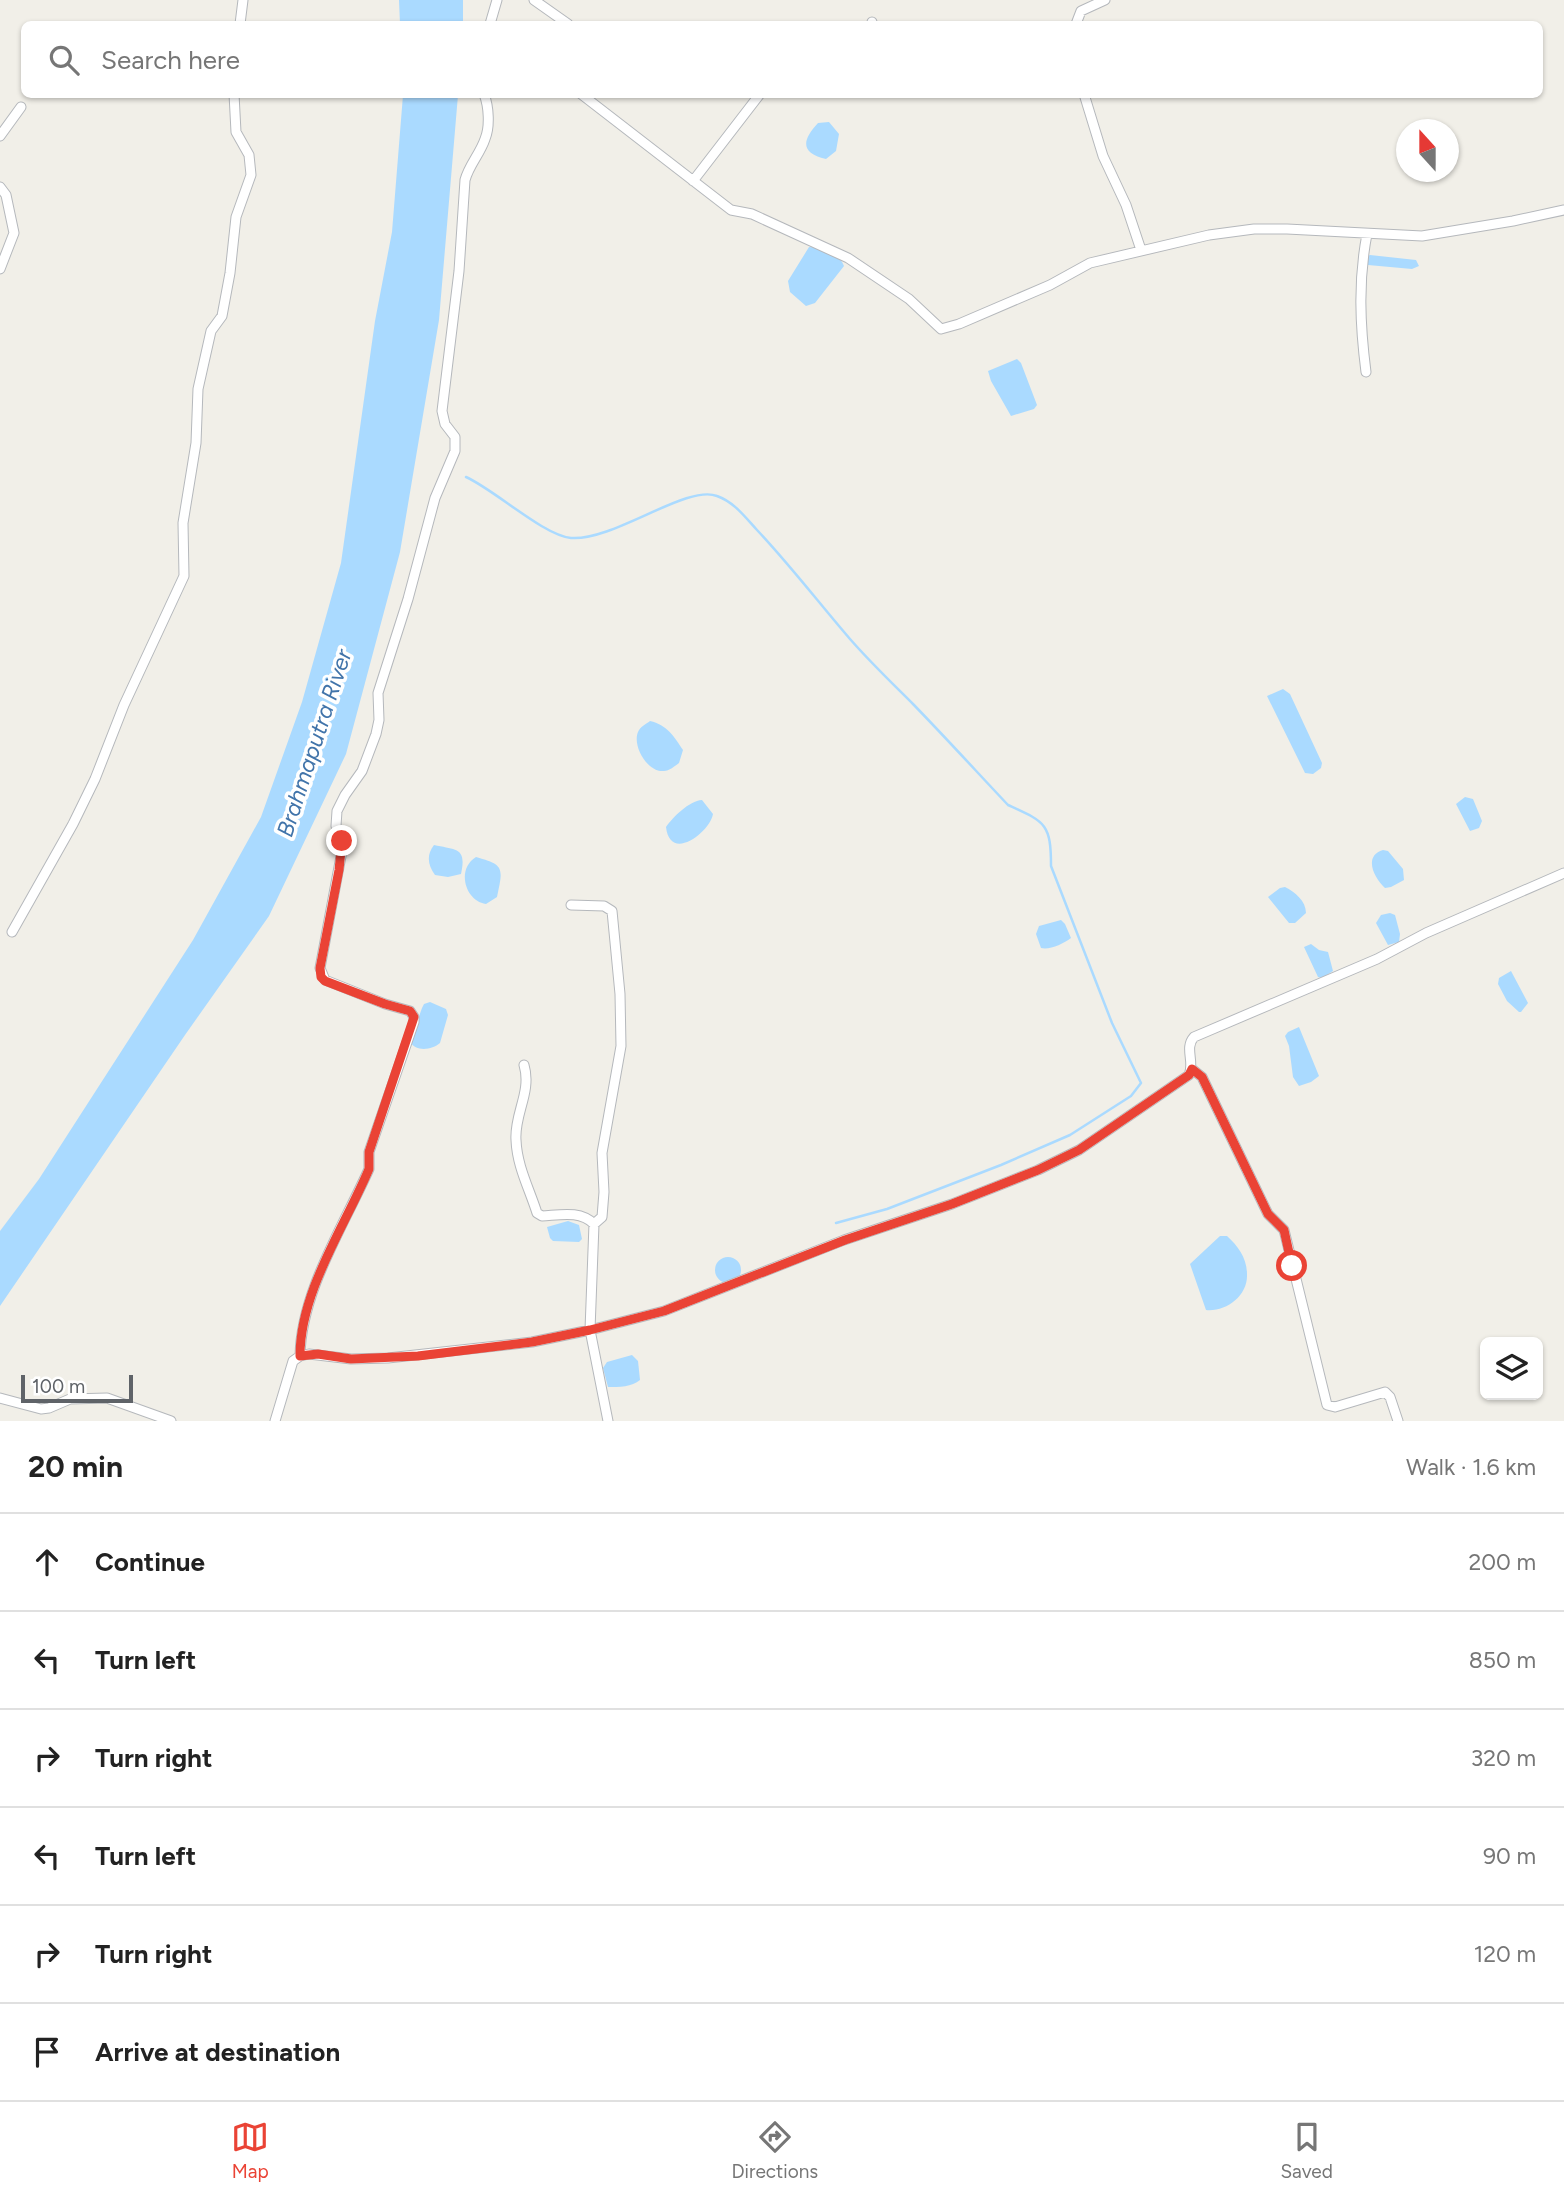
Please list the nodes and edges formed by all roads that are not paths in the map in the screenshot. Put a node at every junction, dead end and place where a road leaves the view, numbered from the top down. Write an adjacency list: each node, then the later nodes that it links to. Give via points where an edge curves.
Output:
1 (243, 0): 6 (street)
2 (497, 0): 7 (street)
3 (534, 0): 8 (street)
4 (1105, 0): 5 (street)
5 (1087, 4): 9 (street)
6 (240, 21)
7 (491, 21)
8 (564, 21)
9 (1077, 21)
10 (234, 98): 26 (street, via 236,132 249,155 251,175 236,217 222,316 211,331 198,389 196,443 183,523 184,576 73,824)
11 (486, 98): 31 (street, via 486,137 465,180 442,411 455,437 455,451 435,498 378,693 376,734 362,771 337,811 342,851 320,968 325,981 410,1011 414,1022 369,1152 369,1169 309,1301 300,1333)
12 (586, 98): 17 (street)
13 (757, 98): 17 (street)
14 (1085, 98): 21 (street)
15 (21, 107): 16 (street)
16 (0, 136)
17 (693, 181): 21 (street, via 731,210 751,214 848,258 909,299 941,329 1050,285 1090,263)
18 (0, 187): 22 (street, via 14,233)
19 (1564, 210): 20 (street, via 1422,236)
20 (1367, 234): 21 (street, via 1254,229); 23 (street, via 1359,308)
21 (1141, 250)
22 (0, 270)
23 (1366, 372)
24 (1564, 873): 28 (street, via 1194,1037 1189,1046)
25 (571, 905): 29 (street, via 604,906 612,911 620,994 619,1059 602,1153 604,1205 602,1217)
26 (12, 932)
27 (524, 1065): 29 (street, via 527,1084 515,1138 537,1213 577,1215)
28 (1192, 1069): 30 (street, via 1079,1150 1038,1170 664,1311); 36 (street, via 1202,1077 1268,1214 1284,1230 1327,1405 1335,1407 1385,1392)
29 (594, 1224): 30 (street)
30 (590, 1330): 31 (street, via 418,1356); 35 (street)
31 (300, 1356): 34 (street, via 293,1361)
32 (0, 1398): 33 (street, via 41,1409 70,1399 107,1398)
33 (171, 1421)
34 (275, 1421)
35 (608, 1421)
36 (1398, 1421)

